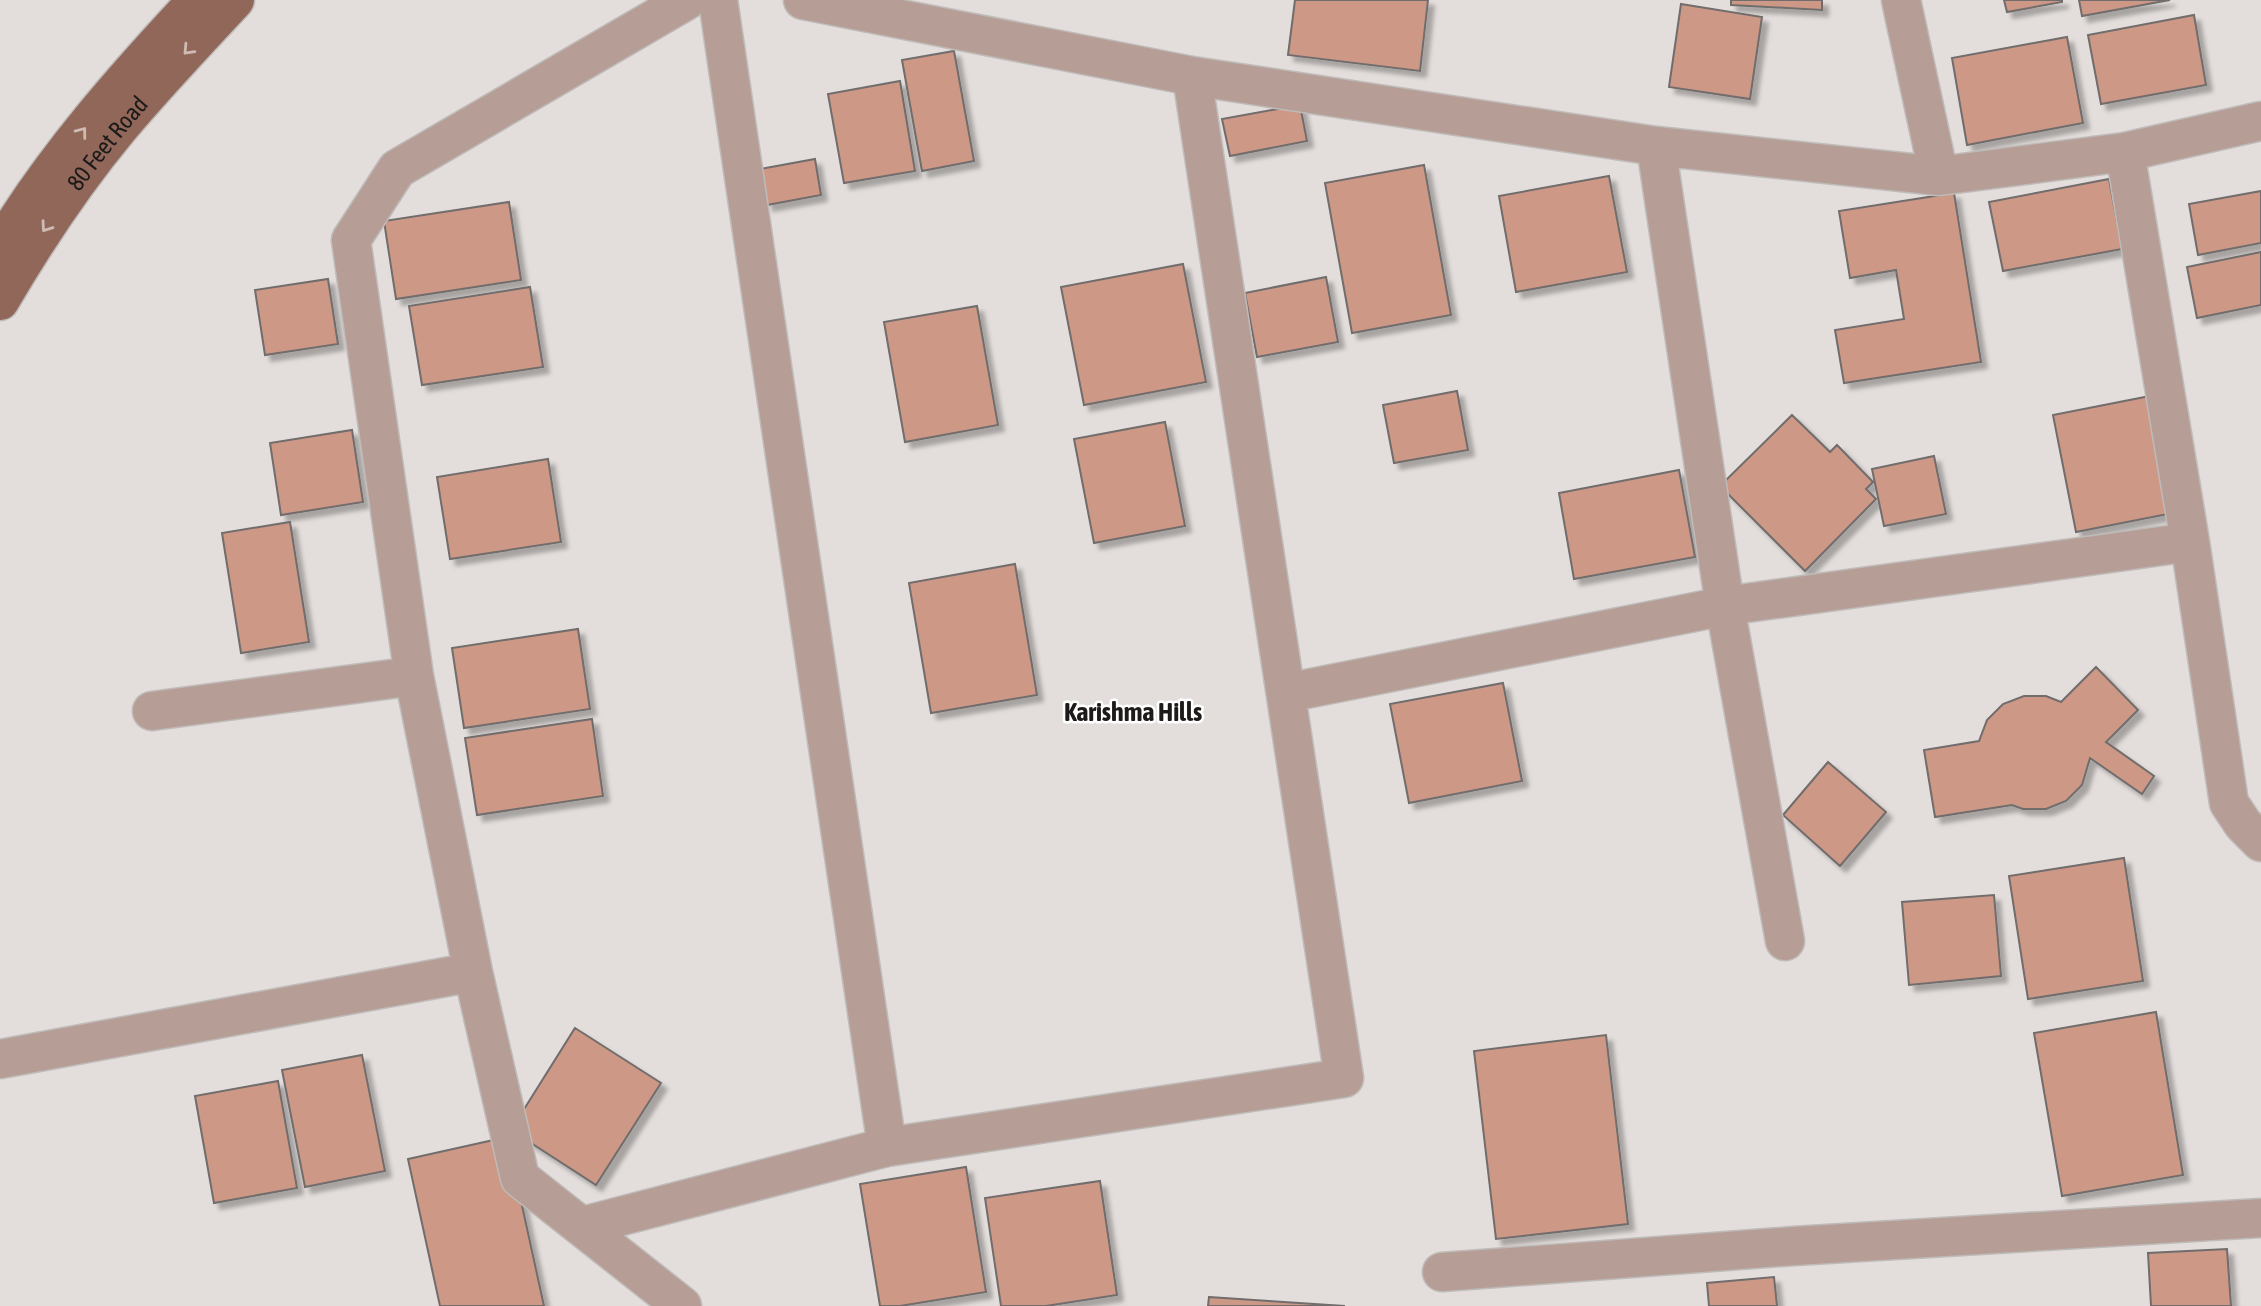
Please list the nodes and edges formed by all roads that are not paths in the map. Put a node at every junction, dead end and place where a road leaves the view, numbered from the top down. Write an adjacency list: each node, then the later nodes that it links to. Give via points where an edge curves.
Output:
1 (197, 0): 12 (main road, 80 Feet Road, one-way to 1, via 97,112)
2 (234, 0): 13 (main road, 80 Feet Road, one-way to 13, via 118,129 35,243)
3 (687, 0): 16 (street, via 397,169 351,240)
4 (718, 0): 23 (street)
5 (803, 0): 7 (street)
6 (1901, 0): 11 (street)
7 (1192, 76): 9 (street); 17 (street)
8 (2261, 121): 10 (street)
9 (1656, 146): 11 (street); 15 (street)
10 (2125, 152): 11 (street); 14 (street)
11 (1939, 176)
12 (0, 247)
13 (0, 301)
14 (2190, 542): 15 (street); 19 (street, via 2229,803)
15 (1726, 606): 17 (street); 20 (street)
16 (414, 676): 18 (street); 21 (street)
17 (1286, 692): 23 (street, via 1344,1078)
18 (152, 710)
19 (2261, 842)
20 (1785, 941)
21 (473, 972): 22 (street); 25 (street, via 520,1178)
22 (0, 1059)
23 (887, 1147): 25 (street)
24 (2261, 1218): 26 (street)
25 (583, 1226): 27 (street)
26 (1442, 1272)
27 (682, 1306)

